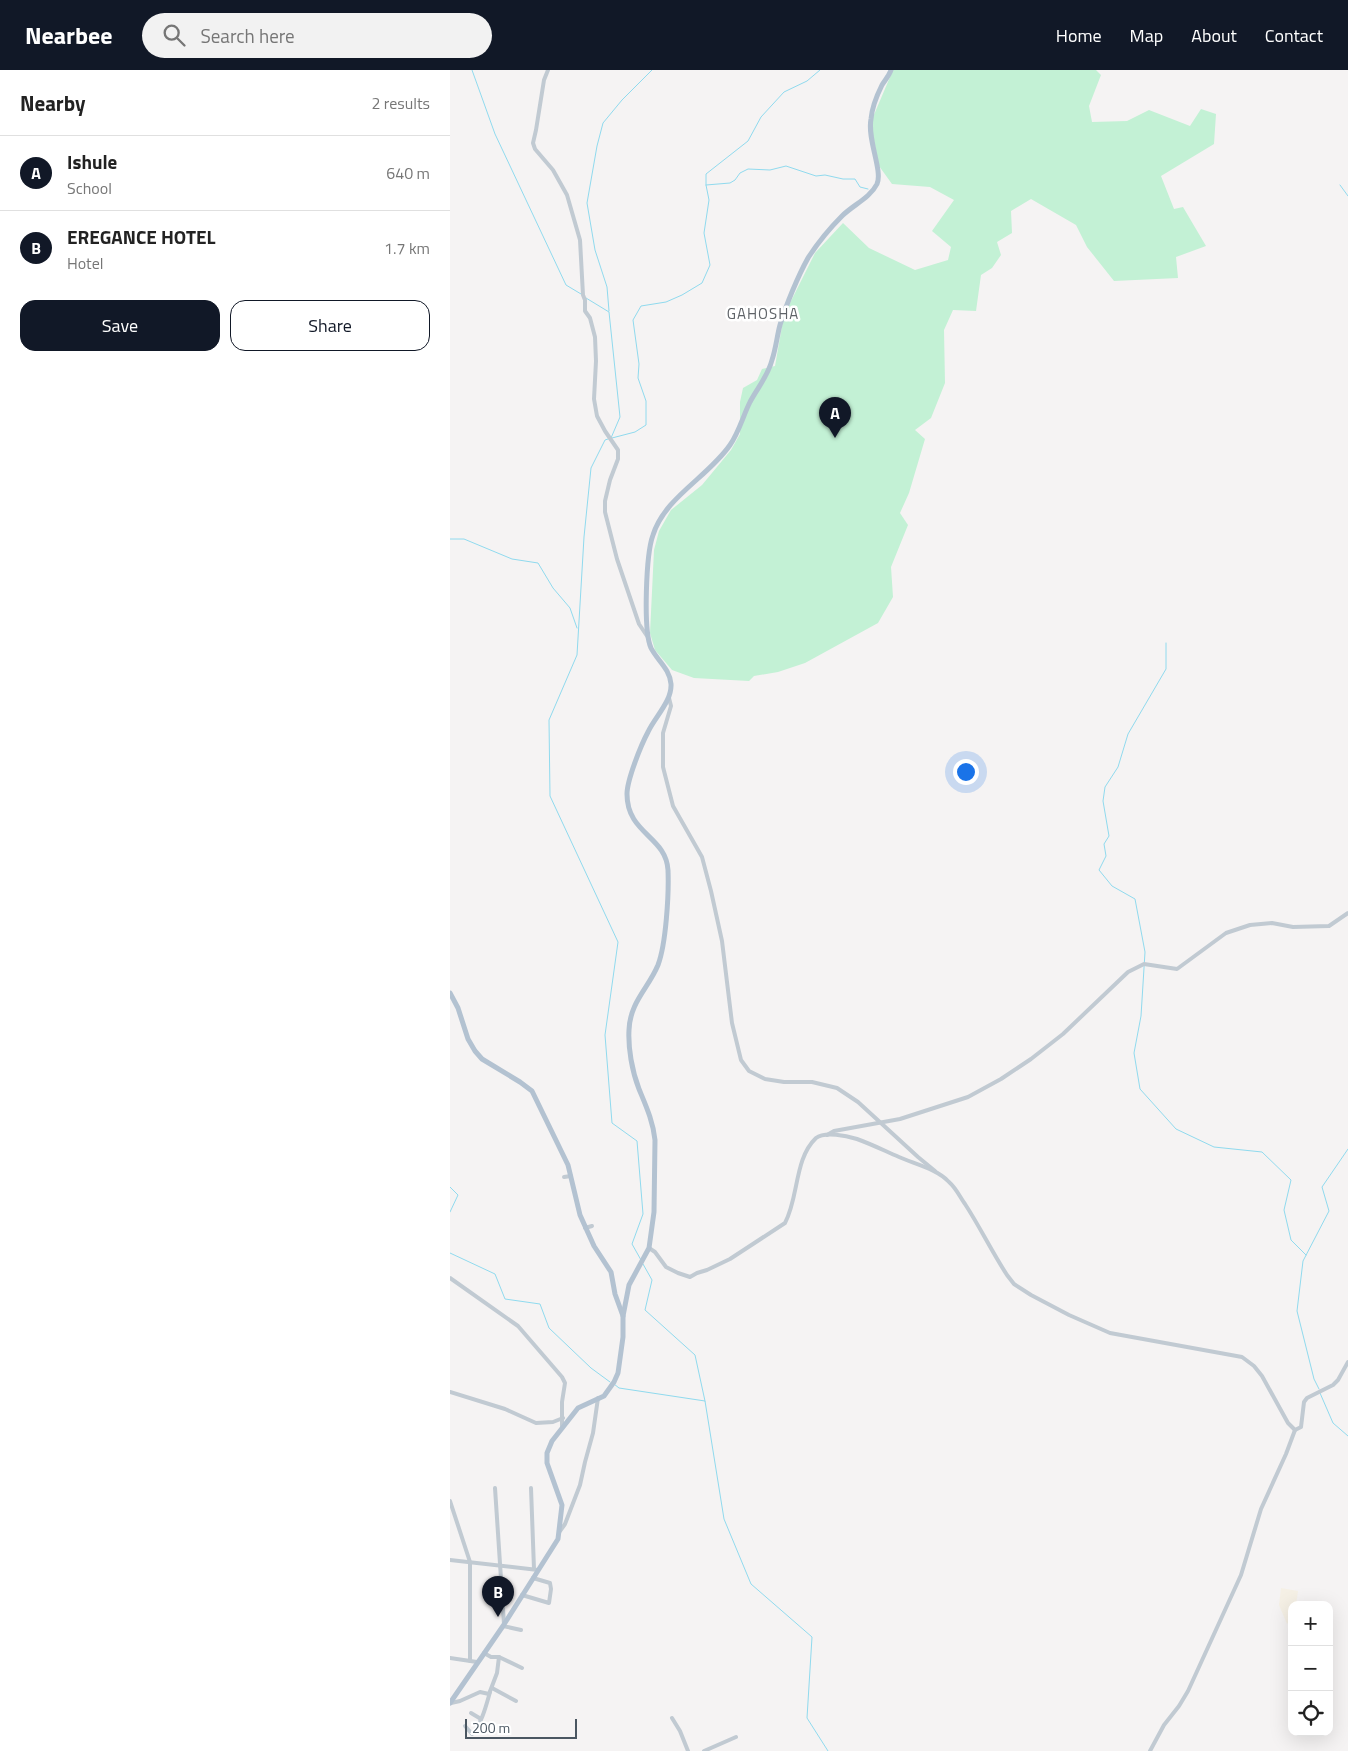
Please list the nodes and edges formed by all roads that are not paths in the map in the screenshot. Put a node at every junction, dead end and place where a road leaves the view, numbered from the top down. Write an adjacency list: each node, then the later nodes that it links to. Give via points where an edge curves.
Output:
1 (548, 70): 3 (street, via 533,143 567,195 580,240 585,311 595,338 595,407 619,454 610,480 605,512 639,624)
2 (891, 70): 3 (main road, via 870,120 870,137 879,178 876,185 841,217 808,259 786,307 766,379 750,402 731,443 667,508 658,522 650,543)
3 (647, 636): 4 (main road, via 670,676)
4 (668, 698): 7 (street, via 671,706 663,732 663,767 673,806 702,857 722,941 732,1023 741,1060 749,1071 765,1079 812,1082 837,1088); 14 (main road, via 639,750 627,792 630,813 636,825 662,852 667,861 668,875 664,943 650,981 633,1006 628,1032 633,1071 656,1140 654,1212)
5 (1348, 913): 7 (street, via 1329,926 1250,925 1226,934 1177,969 1144,964 1128,972 1063,1034 1001,1079 968,1097 900,1119)
6 (450, 993): 9 (main road, via 475,1051 482,1059 532,1091)
7 (879, 1122): 8 (street); 10 (street)
8 (827, 1135): 10 (street, via 862,1141); 14 (street, via 818,1137 810,1146 802,1164 791,1211 785,1223 776,1230 716,1266 690,1277 666,1267)
9 (571, 1176): 11 (street); 13 (main road)
10 (943, 1176): 22 (street, via 1014,1284 1068,1315 1110,1333 1242,1357 1262,1376)
11 (564, 1177)
12 (592, 1226): 13 (street)
13 (585, 1228): 16 (main road, via 611,1272)
14 (649, 1248): 16 (main road, via 629,1285)
15 (450, 1278): 20 (street, via 518,1326 562,1377 565,1383)
16 (623, 1316): 19 (main road, via 621,1360 614,1382 604,1396)
17 (1348, 1362): 22 (street, via 1333,1385 1306,1398 1301,1427)
18 (450, 1392): 20 (street, via 505,1409 536,1423)
19 (598, 1398): 21 (main road, via 578,1408); 26 (street, via 580,1485)
20 (563, 1418): 21 (street)
21 (562, 1427): 26 (main road, via 547,1453 547,1464 562,1505)
22 (1295, 1430): 51 (street, via 1261,1509 1241,1575 1188,1691)
23 (495, 1488): 29 (street)
24 (531, 1488): 30 (street)
25 (450, 1501): 28 (street)
26 (560, 1532): 30 (main road)
27 (450, 1560): 28 (street)
28 (470, 1562): 29 (street); 38 (street)
29 (500, 1566): 30 (street); 33 (street)
30 (536, 1570): 31 (main road)
31 (533, 1578): 32 (main road); 32 (street, via 550,1583 549,1603)
32 (522, 1595): 33 (main road)
33 (504, 1625): 34 (street); 35 (main road)
34 (521, 1630)
35 (484, 1653): 36 (street); 39 (main road)
36 (499, 1657): 40 (street); 41 (street)
37 (450, 1658): 38 (street)
38 (470, 1661): 39 (street)
39 (477, 1662): 43 (main road)
40 (522, 1668)
41 (491, 1689): 42 (street); 43 (street, via 488,1694 480,1692); 46 (street)
42 (516, 1701)
43 (450, 1703)
44 (471, 1713): 46 (street)
45 (672, 1718): 49 (street)
46 (481, 1719): 47 (street, via 472,1734)
47 (465, 1726)
48 (736, 1737): 50 (street)
49 (688, 1751)
50 (704, 1751)
51 (1150, 1751)

